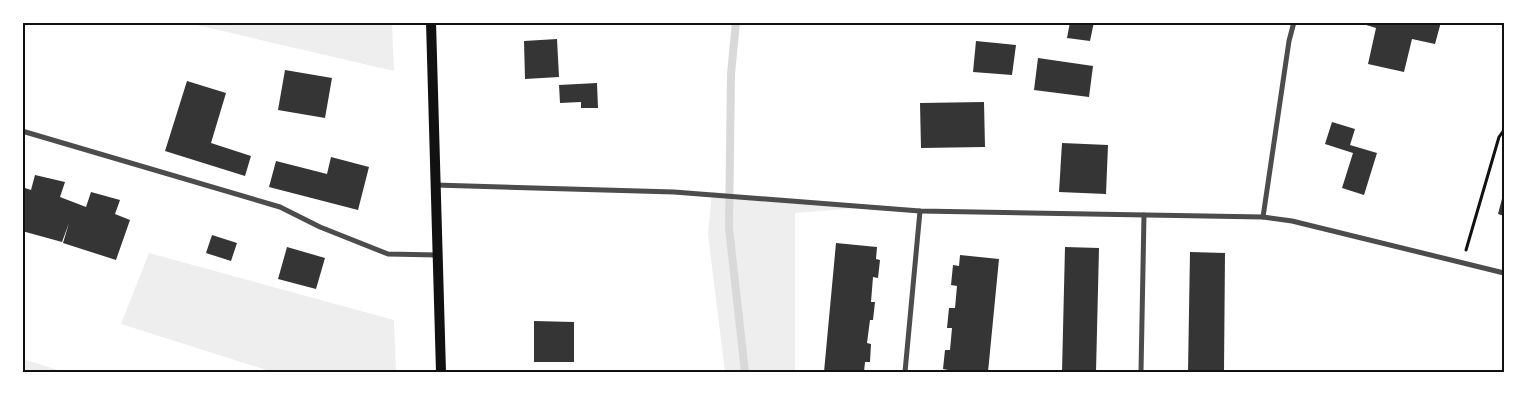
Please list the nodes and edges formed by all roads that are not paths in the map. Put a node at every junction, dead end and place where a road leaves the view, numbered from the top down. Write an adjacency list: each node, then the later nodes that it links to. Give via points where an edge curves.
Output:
1 (431, 22): 4 (main road)
2 (1294, 22): 7 (street)
3 (22, 131): 8 (street, via 280,208 388,254)
4 (435, 185): 5 (street, via 706,194); 8 (main road)
5 (920, 211): 6 (street); 11 (street)
6 (1144, 215): 7 (street); 12 (street)
7 (1263, 217): 9 (street, via 1292,221)
8 (437, 255): 10 (main road)
9 (1504, 273)
10 (441, 372)
11 (905, 372)
12 (1141, 372)

